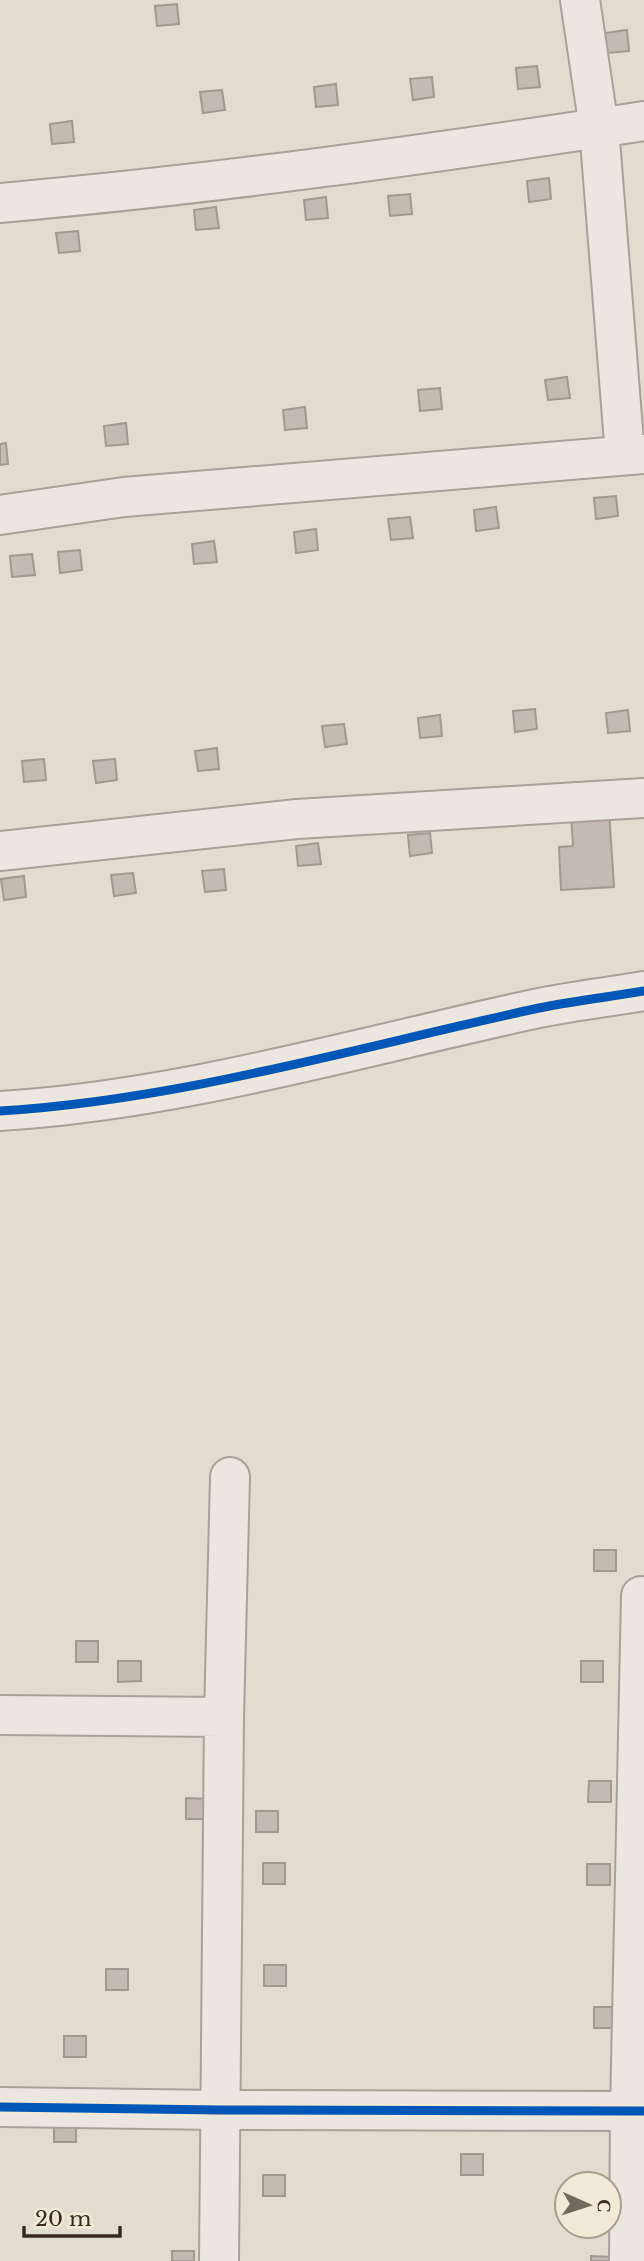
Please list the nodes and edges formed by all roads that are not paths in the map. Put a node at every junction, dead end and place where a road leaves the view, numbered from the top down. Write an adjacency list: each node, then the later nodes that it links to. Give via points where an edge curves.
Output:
1 (580, 0): 3 (street)
2 (644, 121): 3 (street)
3 (599, 128): 4 (street, via 392,159); 5 (street)
4 (0, 203)
5 (635, 455): 6 (street, via 124,497)
6 (0, 515)
7 (644, 798): 8 (street, via 297,819)
8 (0, 851)
9 (644, 991): 10 (street, via 541,1008 335,1056 125,1097)
10 (0, 1111)
11 (230, 1477): 14 (street)
12 (641, 1596): 17 (street)
13 (0, 1716): 14 (street)
14 (224, 1717): 16 (street)
15 (0, 2107): 16 (street)
16 (220, 2110): 17 (street); 18 (street)
17 (637, 2111): 19 (street)
18 (219, 2261)
19 (629, 2261)

